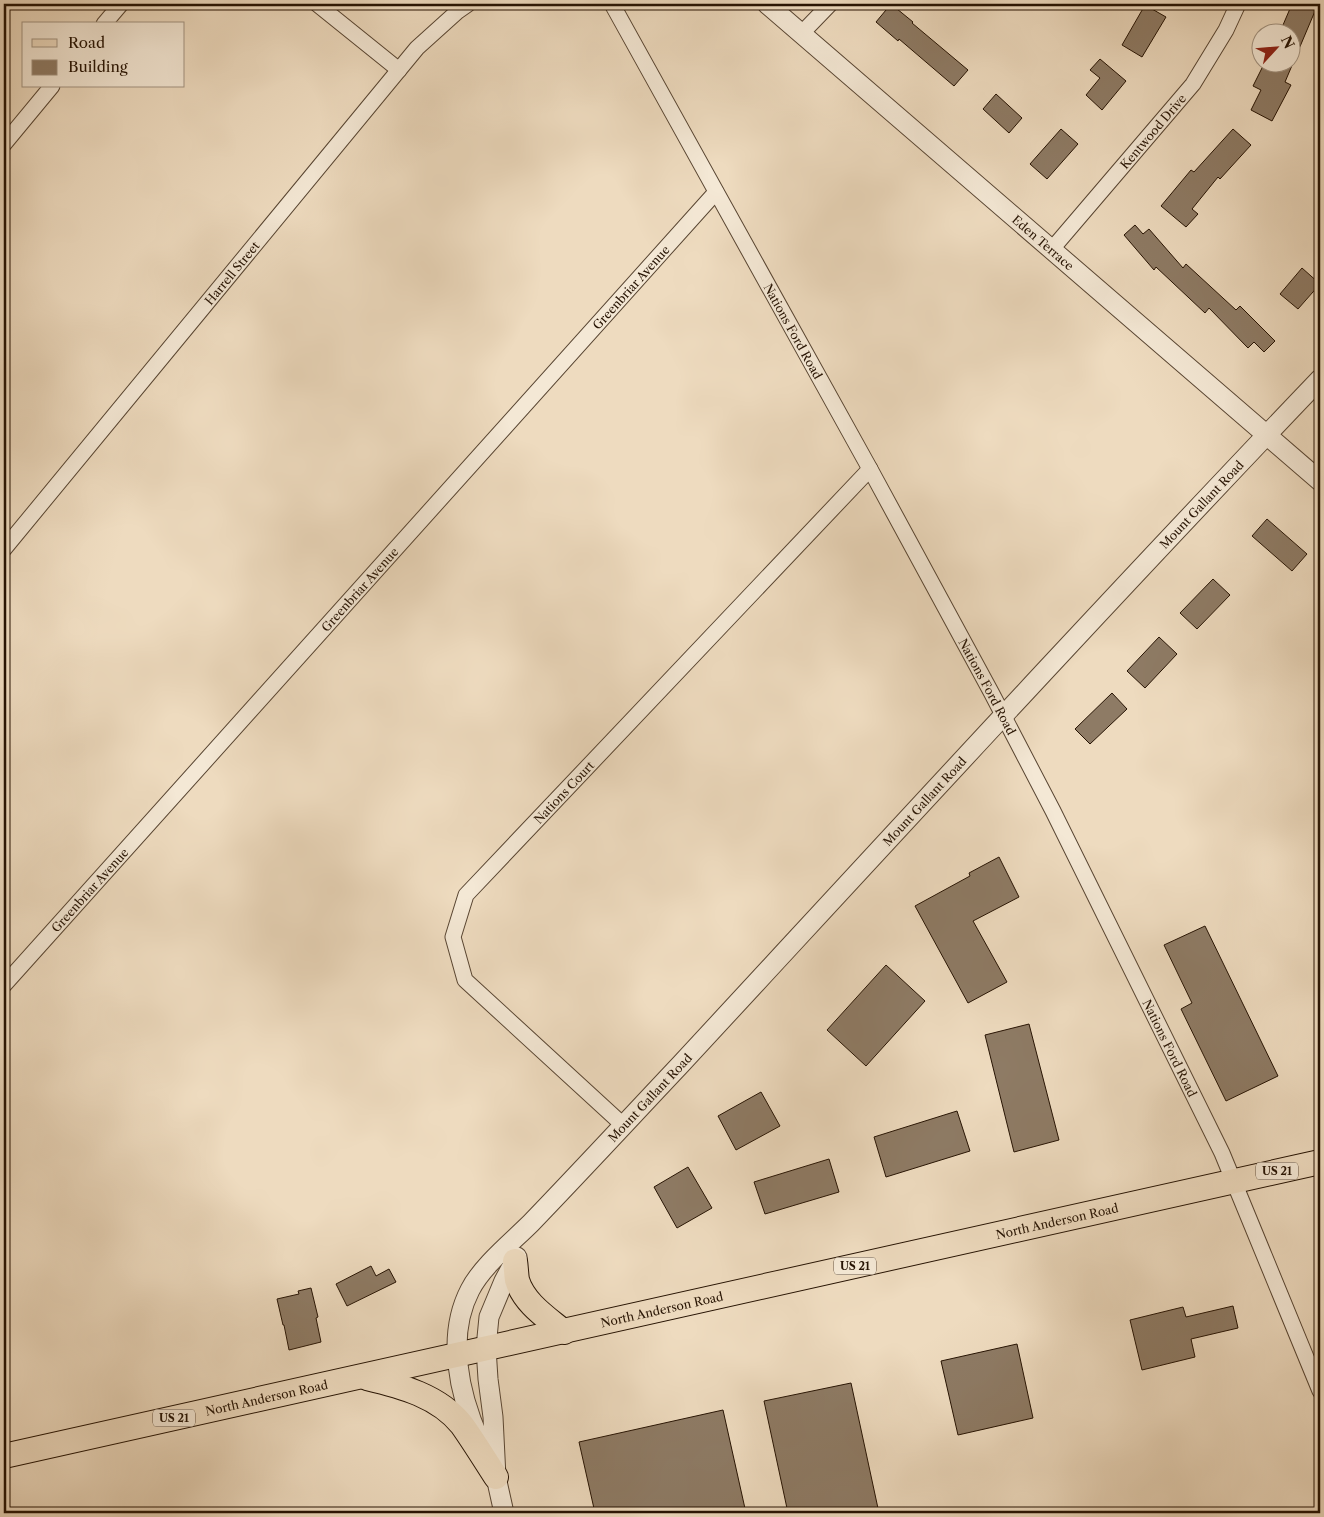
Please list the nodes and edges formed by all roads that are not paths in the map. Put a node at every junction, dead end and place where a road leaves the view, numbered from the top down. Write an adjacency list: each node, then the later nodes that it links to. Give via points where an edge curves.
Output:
1 (121, 4): 8 (street)
2 (317, 4): 10 (street)
3 (468, 4): 10 (street, Harrell Street, via 417,48)
4 (612, 4): 13 (street, Nations Ford Road)
5 (767, 4): 9 (street, Eden Terrace)
6 (830, 4): 9 (street)
7 (1238, 4): 14 (street, Kentwood Drive, via 1193,84)
8 (106, 22)
9 (802, 33): 14 (street, Eden Terrace)
10 (399, 70): 19 (street, Harrell Street)
11 (50, 88): 12 (street)
12 (4, 144)
13 (716, 192): 17 (street, Nations Ford Road); 21 (street, Greenbriar Avenue)
14 (1052, 249): 16 (street, Eden Terrace)
15 (1320, 379): 16 (street, Mount Gallant Road)
16 (1267, 434): 18 (street, Eden Terrace); 20 (street, Mount Gallant Road)
17 (870, 469): 20 (street, Nations Ford Road); 22 (street, Nations Court, via 466,895 453,937 466,980)
18 (1320, 481)
19 (4, 550)
20 (1004, 716): 22 (street, Mount Gallant Road); 24 (street, Nations Ford Road)
21 (4, 986)
22 (623, 1125): 25 (street, Mount Gallant Road)
23 (1320, 1162): 24 (main road, North Anderson Road / US 21)
24 (1234, 1180): 27 (main road, North Anderson Road / US 21); 31 (street, Nations Ford Road)
25 (530, 1224): 26 (street, Mount Gallant Road); 29 (street, Mount Gallant Road, via 477,1277 468,1292 458,1325)
26 (515, 1261): 27 (main road, via 517,1280 523,1294); 28 (street, Mount Gallant Road, via 489,1317)
27 (564, 1332): 28 (main road, North Anderson Road / US 21)
28 (486, 1348): 29 (main road, North Anderson Road / US 21); 33 (street, Mount Gallant Road)
29 (457, 1355): 30 (main road, North Anderson Road / US 21); 33 (street, Mount Gallant Road, via 470,1418)
30 (363, 1377): 32 (main road, North Anderson Road / US 21); 33 (main road, via 400,1386 445,1409 461,1424)
31 (1320, 1391)
32 (4, 1456)
33 (496, 1477): 34 (street, Mount Gallant Road)
34 (504, 1513)

